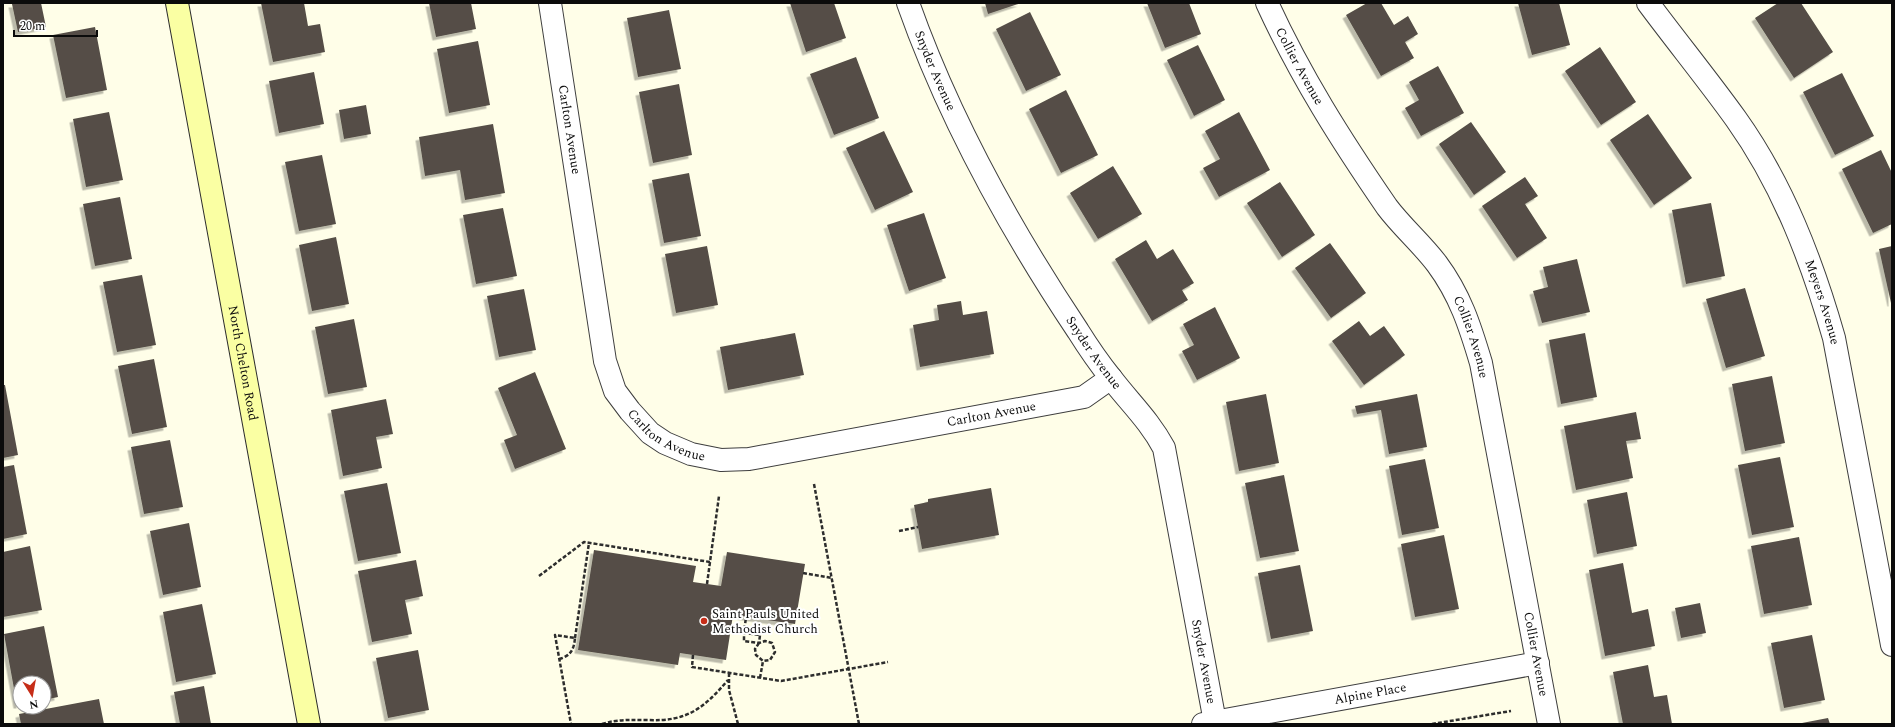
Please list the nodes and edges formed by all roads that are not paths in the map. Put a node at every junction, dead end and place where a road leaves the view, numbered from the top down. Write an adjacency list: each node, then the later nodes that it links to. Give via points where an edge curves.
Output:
1 (177, 3): 10 (main road, North Chelton Road)
2 (550, 3): 6 (street, Carlton Avenue, via 605,361 615,391 650,433 665,443 691,454 721,460 749,459 1084,397)
3 (908, 3): 6 (street, Snyder Avenue, via 944,91 984,175 1055,296)
4 (1267, 3): 8 (street, Collier Avenue, via 1301,72 1331,124 1389,210 1436,264 1457,294 1469,322 1481,363)
5 (1648, 3): 7 (street, Meyers Avenue, via 1737,120 1769,173 1805,248 1834,338)
6 (1111, 378): 9 (street, Snyder Avenue, via 1153,428 1164,448)
7 (1892, 645)
8 (1538, 663): 9 (street, Alpine Place); 11 (street, Collier Avenue)
9 (1209, 723)
10 (308, 724)
11 (1549, 724)

